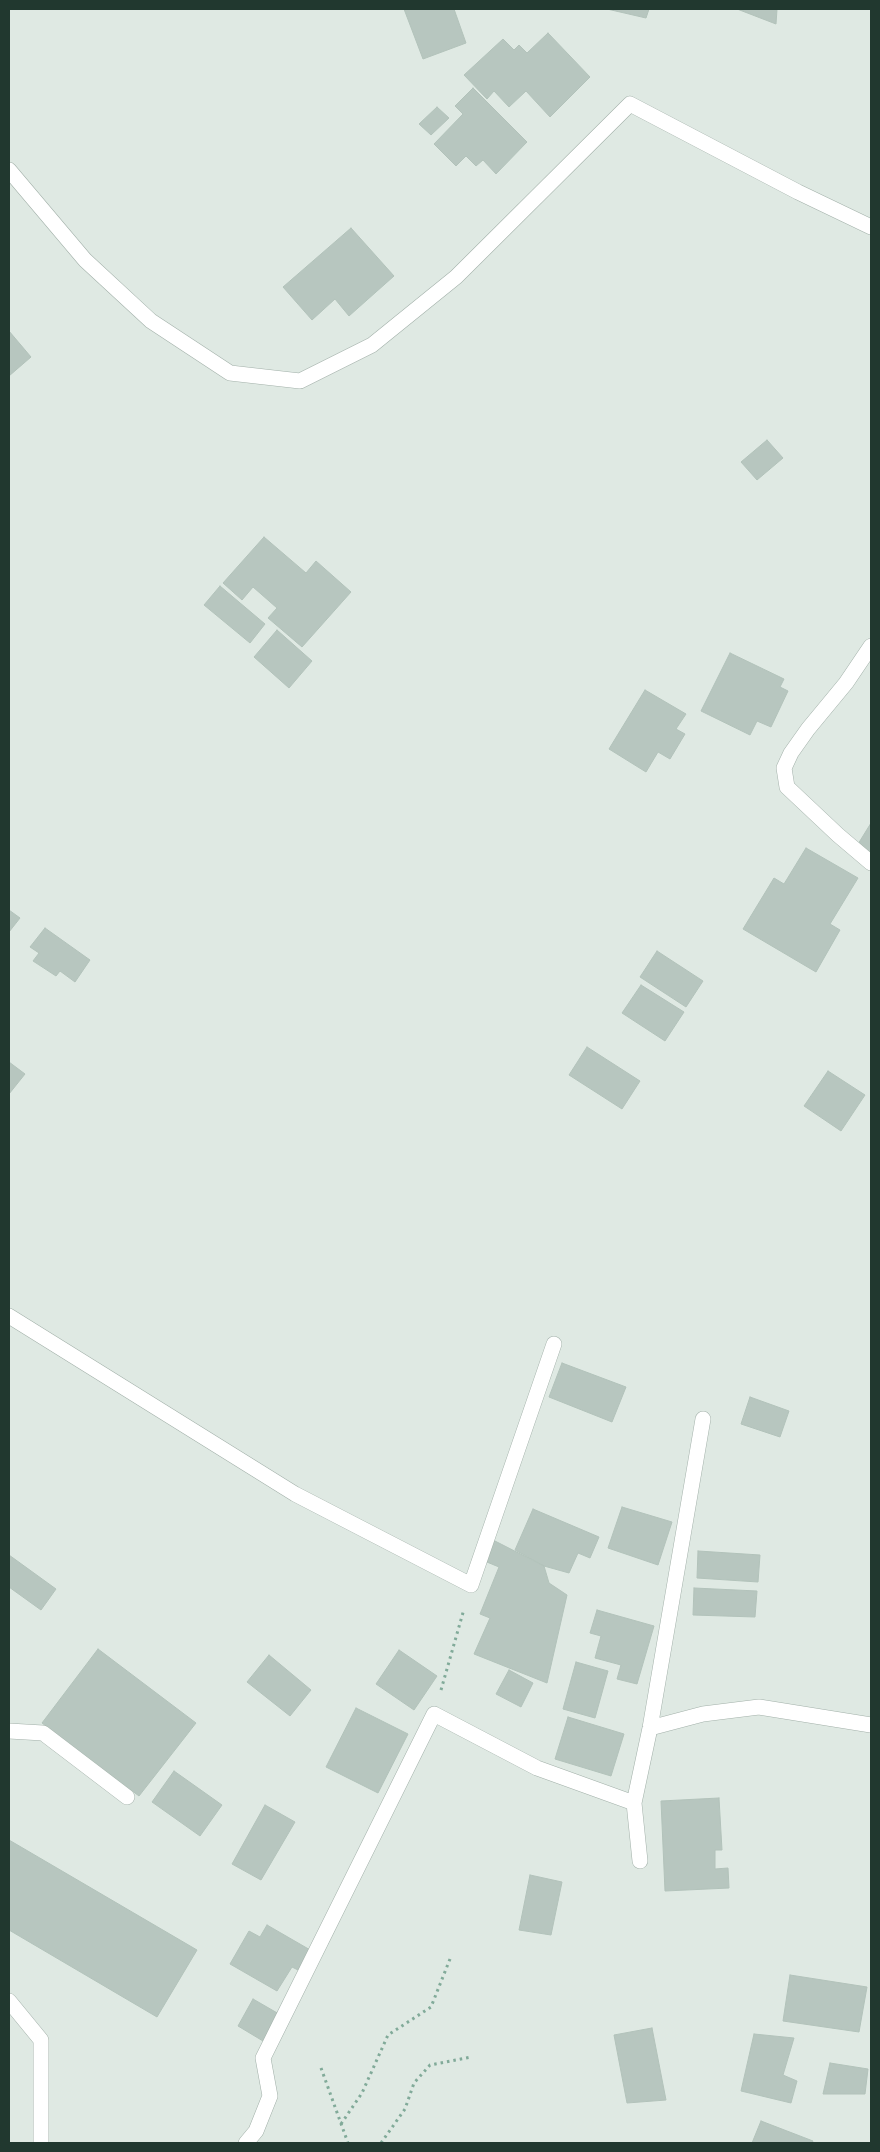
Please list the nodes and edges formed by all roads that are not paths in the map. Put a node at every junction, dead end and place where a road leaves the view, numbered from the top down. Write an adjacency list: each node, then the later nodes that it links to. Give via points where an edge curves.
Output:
1 (9, 170): 2 (street, via 85,260 151,321 230,373 300,381 372,345 456,277 630,104)
2 (871, 227)
3 (871, 646): 4 (street, via 790,753 784,768 787,787)
4 (871, 863)
5 (9, 1316): 6 (street, via 295,1494 471,1584)
6 (554, 1344)
7 (703, 1419): 9 (street)
8 (871, 1725): 9 (street, via 759,1707 703,1714)
9 (650, 1728): 12 (street)
10 (9, 1731): 11 (street, via 43,1733)
11 (127, 1797)
12 (634, 1803): 13 (street); 16 (street, via 537,1768 434,1714 263,2058 270,2096 256,2131)
13 (640, 1862)
14 (9, 2001): 15 (street, via 41,2040)
15 (41, 2143)
16 (246, 2143)

